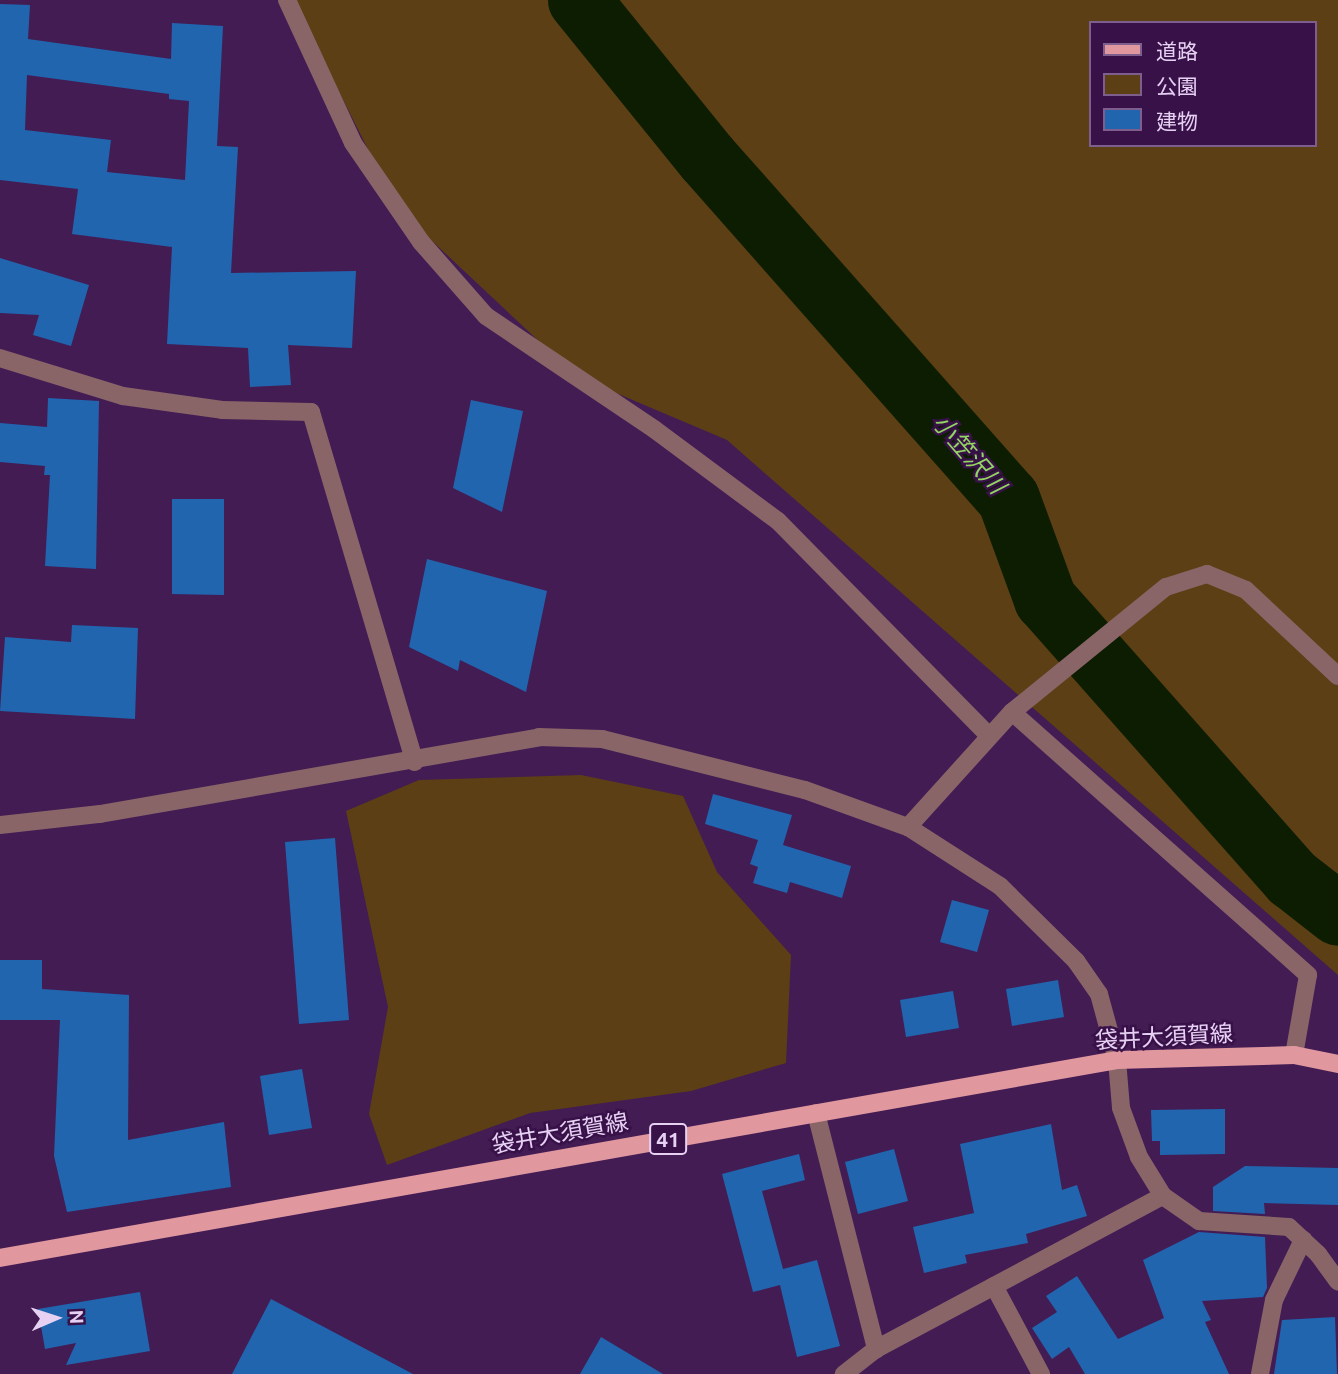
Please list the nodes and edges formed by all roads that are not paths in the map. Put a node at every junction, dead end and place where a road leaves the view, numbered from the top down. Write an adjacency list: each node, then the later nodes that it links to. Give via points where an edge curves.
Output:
1 (287, 0): 5 (street, via 353,143 421,242 486,316 778,521)
2 (0, 358): 6 (street, via 123,396 222,410 311,412)
3 (1338, 676): 4 (street, via 1246,590 1207,574 1166,587)
4 (1012, 712): 5 (street); 9 (street, via 1308,975)
5 (989, 736): 8 (street)
6 (415, 762): 7 (street, via 100,814); 8 (street, via 539,737 602,739 805,790)
7 (0, 825)
8 (908, 827): 10 (street, via 1000,886 1076,961 1099,994)
9 (1294, 1055): 10 (main road, 袋井大須賀線 / 41); 11 (main road, 袋井大須賀線 / 41)
10 (1117, 1060): 12 (main road, 袋井大須賀線 / 41); 13 (street, via 1121,1108 1139,1157)
11 (1338, 1064)
12 (816, 1113): 15 (main road, 袋井大須賀線 / 41); 18 (street)
13 (1163, 1196): 14 (street, via 1199,1221 1289,1227); 17 (street)
14 (1303, 1240): 16 (street); 21 (street, via 1274,1300)
15 (0, 1258)
16 (1338, 1282)
17 (994, 1286): 18 (street); 20 (street)
18 (876, 1349): 19 (street)
19 (844, 1374)
20 (1041, 1374)
21 (1259, 1374)

